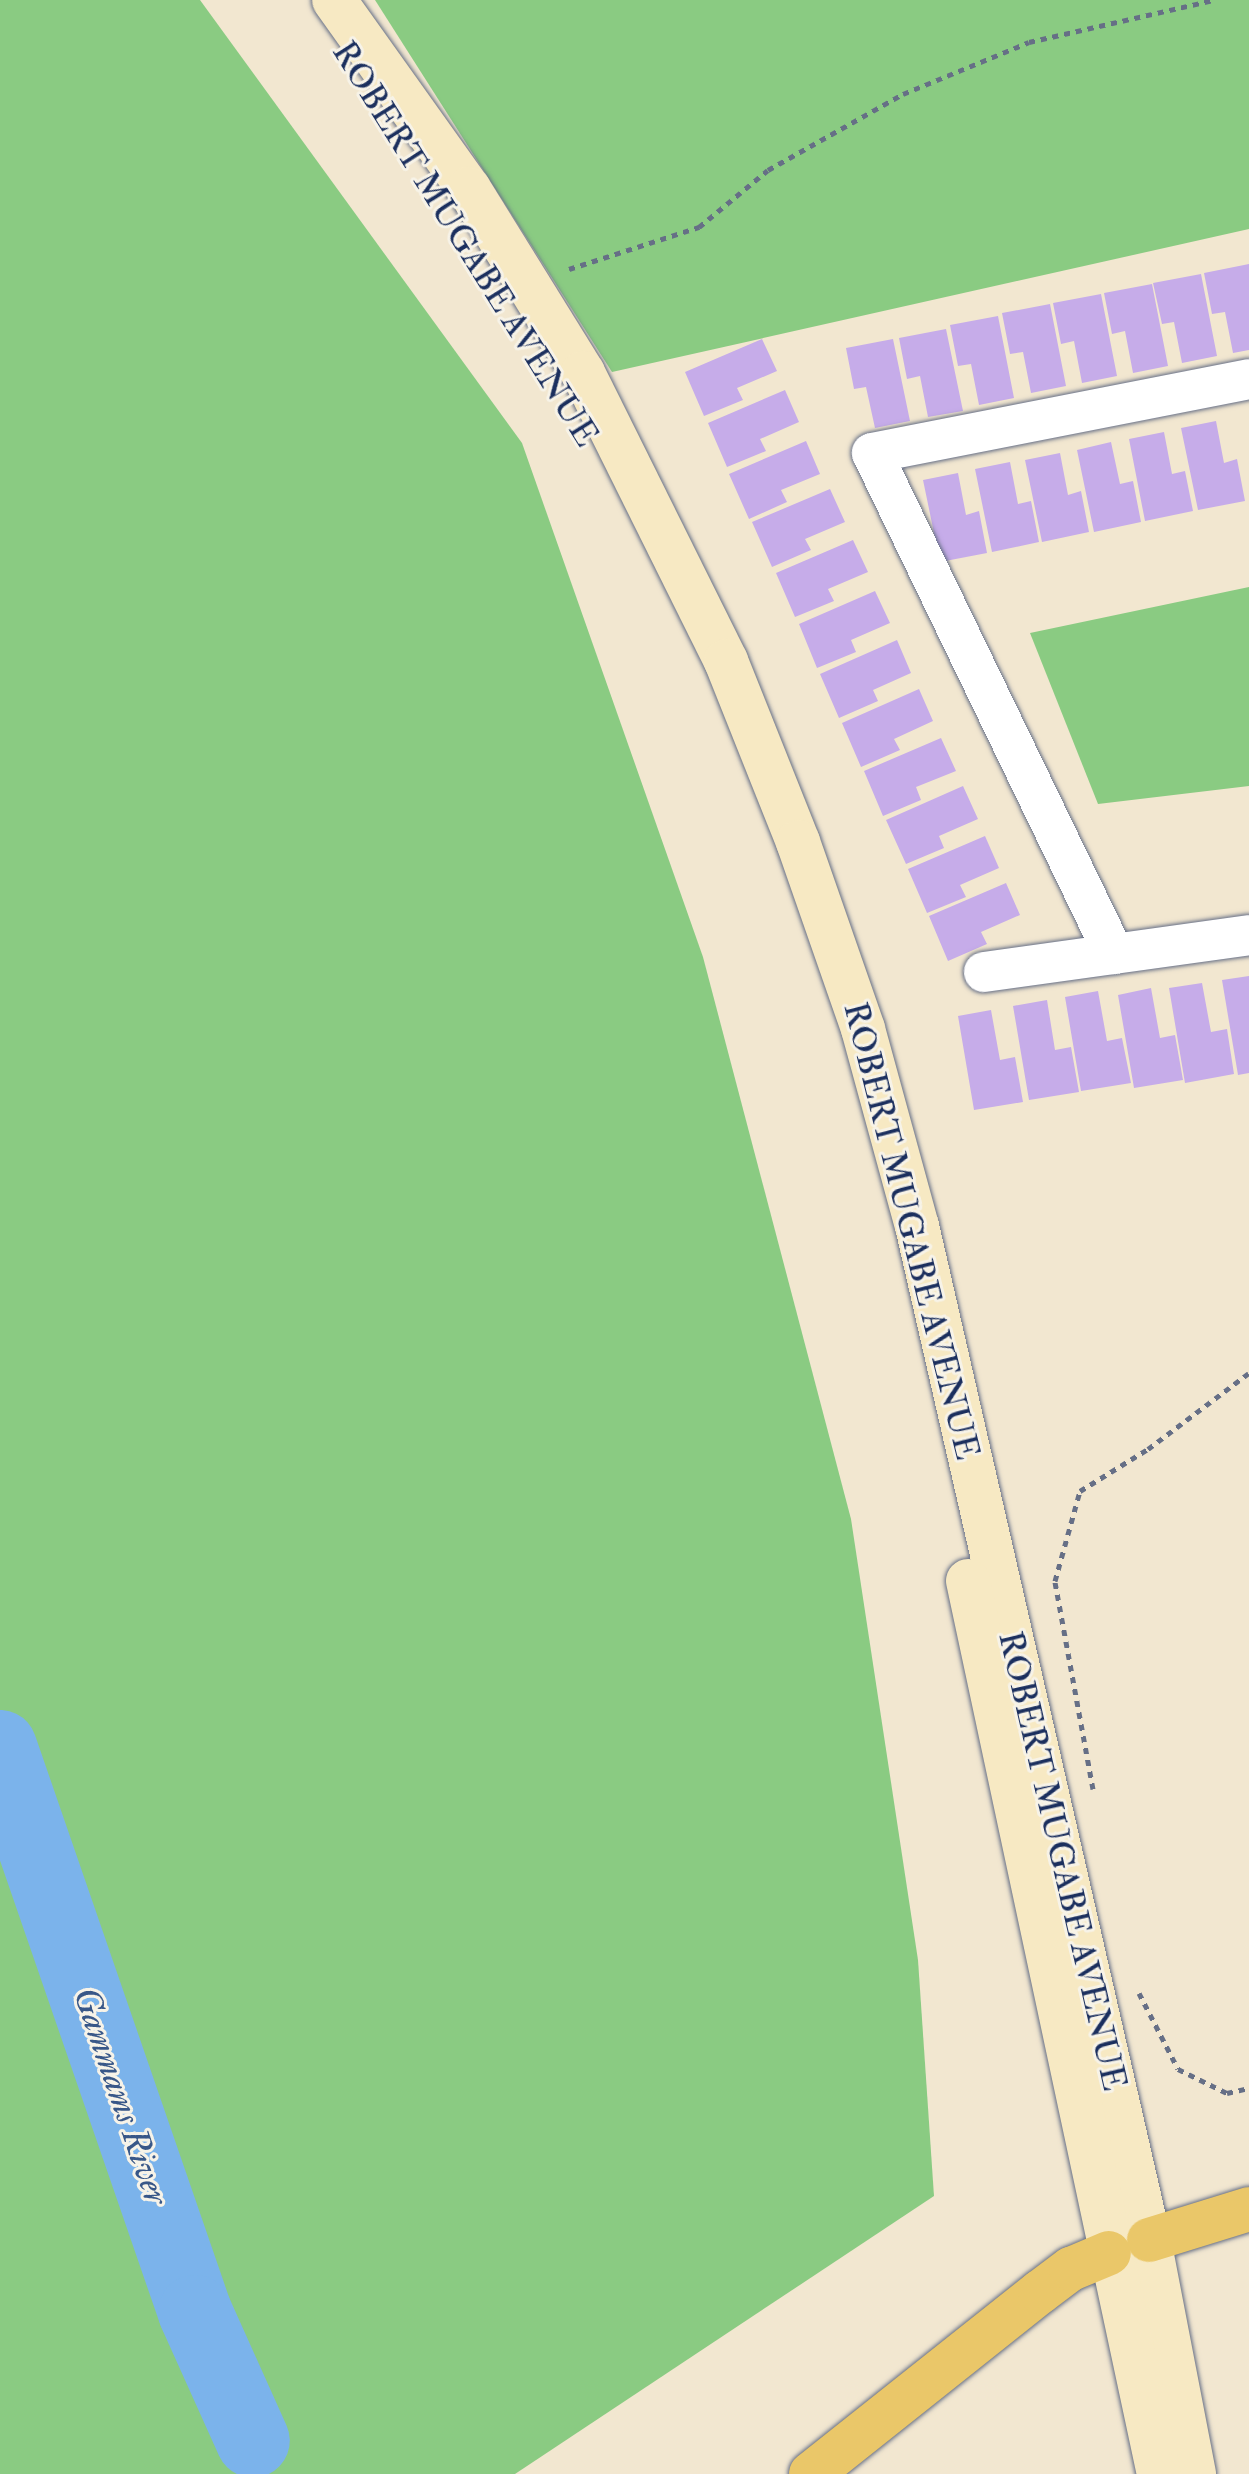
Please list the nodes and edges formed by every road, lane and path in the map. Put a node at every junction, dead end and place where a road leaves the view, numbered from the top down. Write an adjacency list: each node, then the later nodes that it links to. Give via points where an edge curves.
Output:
1 (308, 0): 14 (street, ROBERT MUGABE AVENUE, via 399,130 574,403 705,671 787,875 867,1129 909,1292)
2 (334, 0): 4 (street, ROBERT MUGABE AVENUE, via 397,84)
3 (1214, 0): 4 (path, via 1163,8 1015,48 903,94 781,162 699,227 606,254)
4 (529, 285): 14 (street, ROBERT MUGABE AVENUE, via 583,373 726,661 798,842 863,1029 917,1226)
5 (1249, 379): 7 (street, via 872,453)
6 (1249, 935): 7 (street)
7 (1114, 954): 8 (street)
8 (984, 972)
9 (1249, 1373): 10 (path, via 1148,1449 1080,1491 1055,1581)
10 (1095, 1797)
11 (1133, 1980): 12 (path, via 1178,2069 1227,2093)
12 (1249, 2088)
13 (1249, 2209): 14 (highway)
14 (1129, 2246): 15 (street, ROBERT MUGABE AVENUE); 16 (highway, via 1051,2285)
15 (1159, 2391): 17 (street, ROBERT MUGABE AVENUE); 18 (street, ROBERT MUGABE AVENUE)
16 (811, 2474)
17 (1159, 2474)
18 (1194, 2474)

